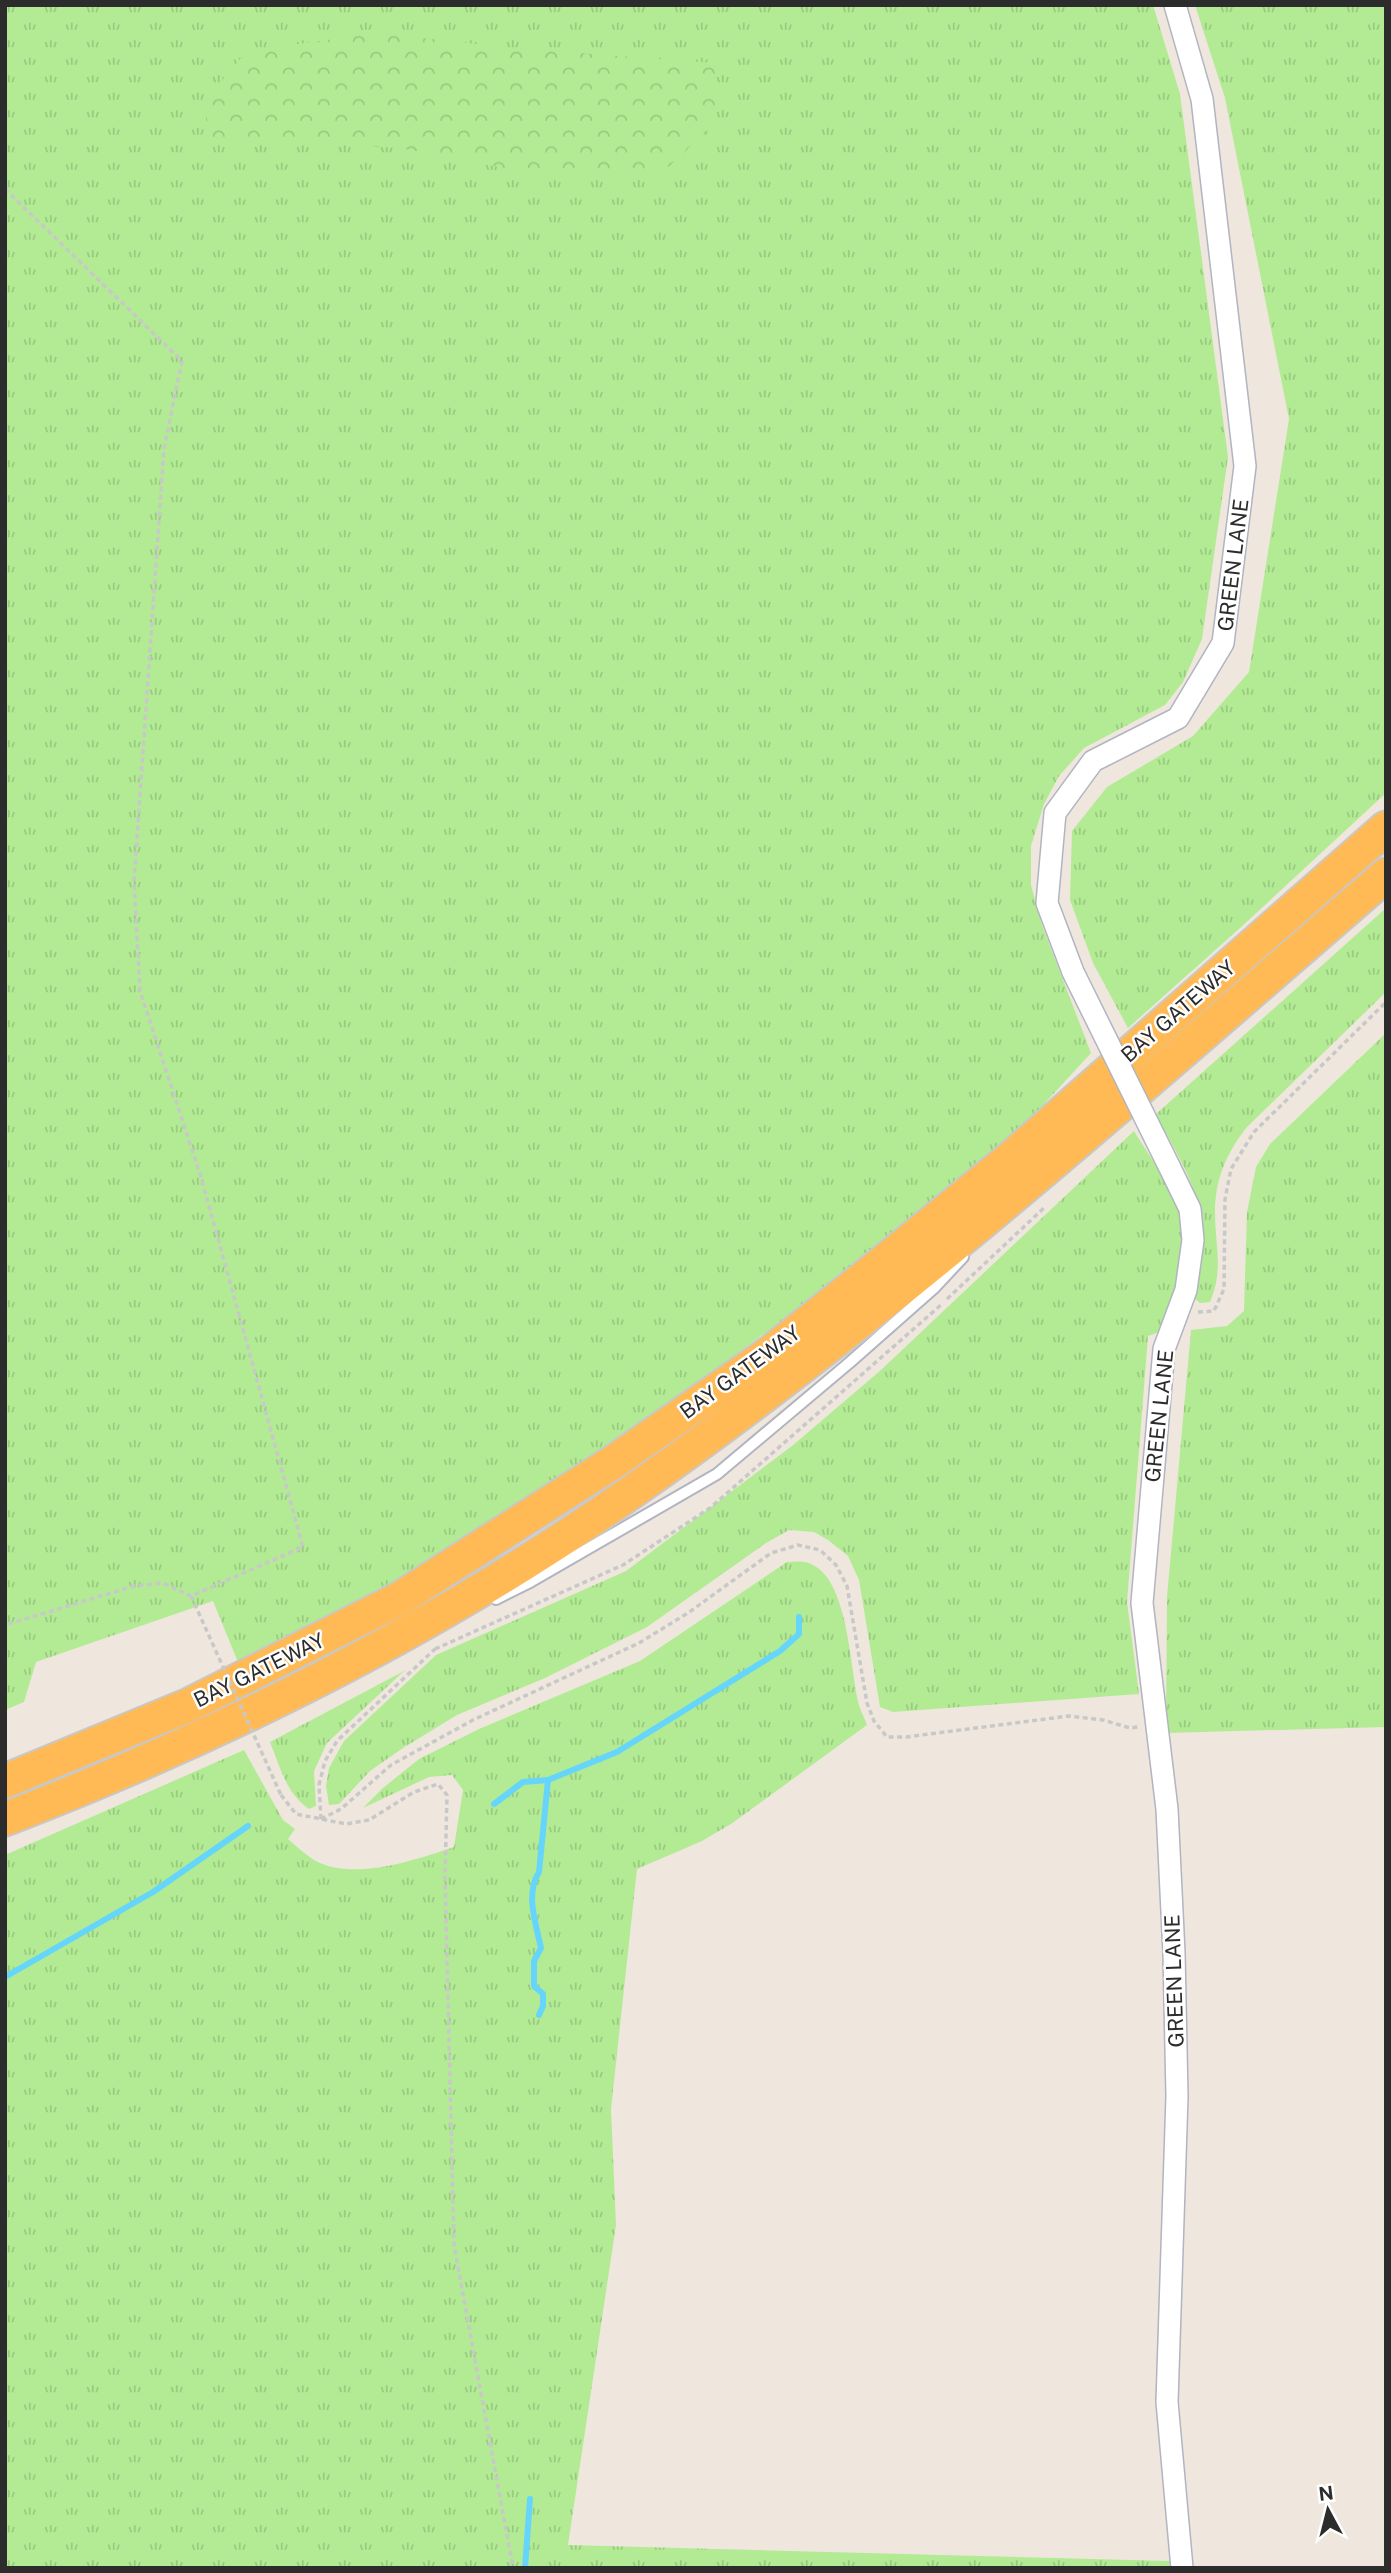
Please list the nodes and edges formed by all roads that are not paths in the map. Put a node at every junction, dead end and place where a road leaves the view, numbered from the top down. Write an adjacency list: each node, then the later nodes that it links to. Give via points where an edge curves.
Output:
1 (1175, 5): 12 (street, GREEN LANE, bridge, via 1202,99 1245,466 1223,643 1178,718 1093,761 1055,813 1047,903 1073,972 1190,1209 1193,1240 1185,1290 1164,1349 1142,1603 1167,1809 1176,2013 1167,2402)
2 (1386, 828): 10 (highway, BAY GATEWAY, via 928,1226 771,1352 615,1461 399,1599 189,1704)
3 (1386, 876): 4 (highway, BAY GATEWAY)
4 (1036, 1178): 5 (lane); 9 (highway, BAY GATEWAY, via 786,1379 632,1492 414,1629)
5 (981, 1238)
6 (972, 1248): 7 (lane, via 934,1288 717,1474)
7 (480, 1606)
8 (467, 1612): 9 (lane)
9 (265, 1708): 11 (highway, BAY GATEWAY)
10 (5, 1781)
11 (5, 1819)
12 (1182, 2568)

